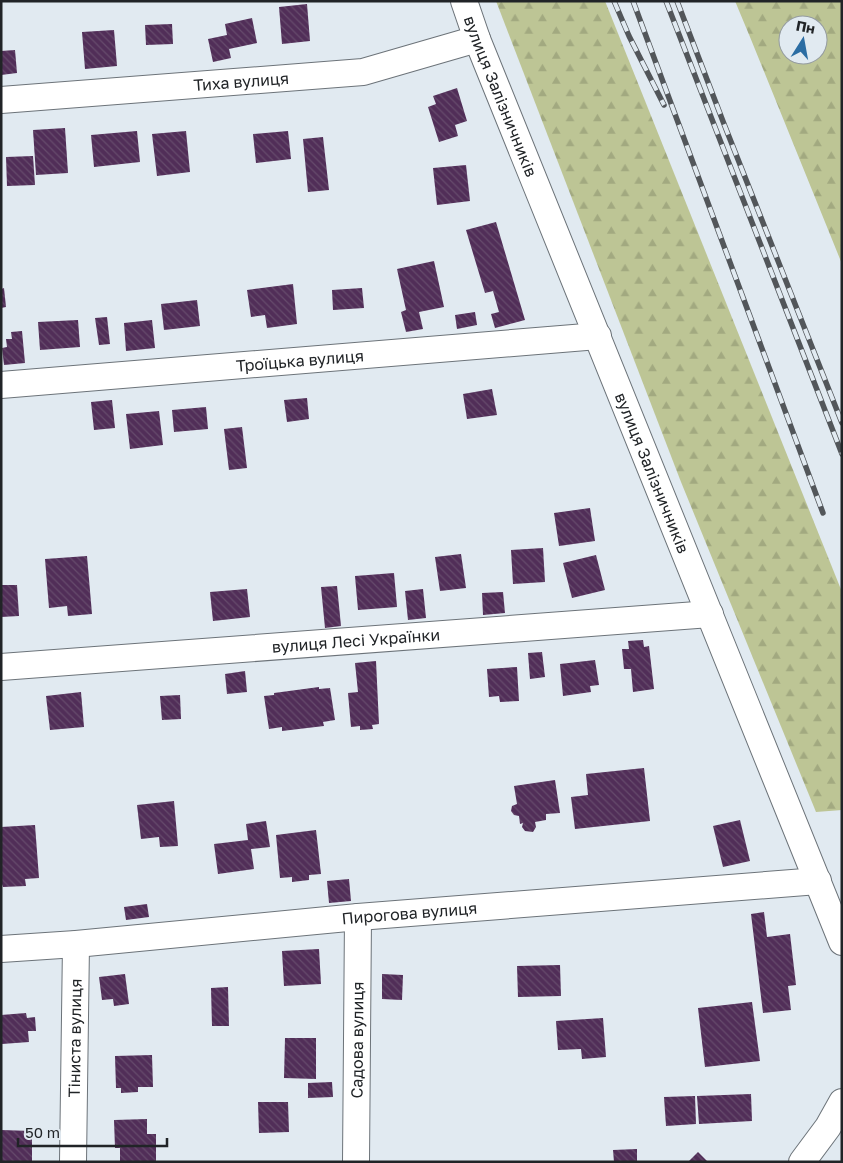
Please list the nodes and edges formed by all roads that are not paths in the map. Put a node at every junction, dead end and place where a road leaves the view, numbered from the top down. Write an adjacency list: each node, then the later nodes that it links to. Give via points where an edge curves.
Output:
1 (464, 1): 2 (street, вулиця Залізничників)
2 (477, 39): 3 (street, Тиха вулиця, via 363,72); 4 (street, вулиця Залізничників)
3 (1, 100)
4 (598, 336): 5 (street, Троїцька вулиця); 6 (street, вулиця Залізничників)
5 (1, 385)
6 (710, 614): 7 (street, вулиця Лесі Українки); 8 (street, вулиця Залізничників)
7 (1, 667)
8 (818, 881): 9 (street, Пирогова вулиця); 10 (street, вулиця Залізничників)
9 (358, 917): 11 (street, Пирогова вулиця); 15 (street, Садова вулиця)
10 (842, 942)
11 (76, 944): 12 (street, Пирогова вулиця); 14 (street, Тіниста вулиця)
12 (1, 949)
13 (842, 1102): 16 (street)
14 (73, 1162)
15 (356, 1162)
16 (802, 1162)

